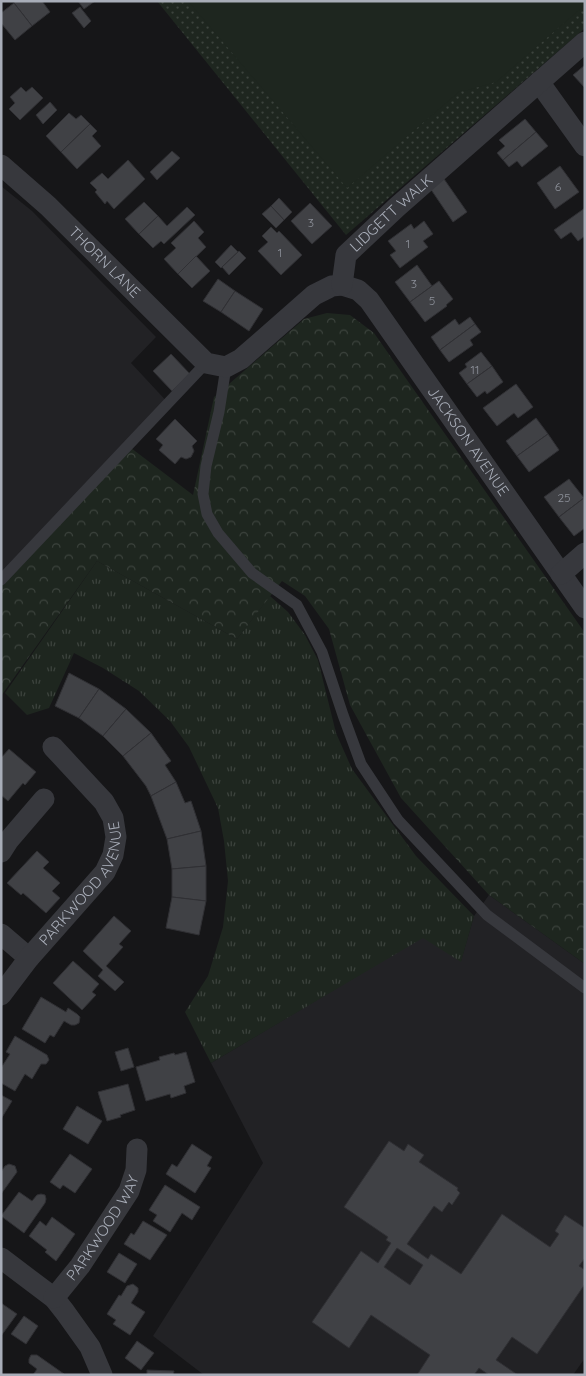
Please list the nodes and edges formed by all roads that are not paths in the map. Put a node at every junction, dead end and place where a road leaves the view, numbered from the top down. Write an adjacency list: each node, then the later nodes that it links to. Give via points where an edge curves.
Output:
1 (585, 42): 2 (street, LIDGETT WALK)
2 (539, 82): 3 (street); 5 (street, LIDGETT WALK, via 346,255)
3 (585, 146)
4 (1, 165): 6 (street, THORN LANE)
5 (342, 285): 6 (street, via 314,295 241,359); 8 (street, JACKSON AVENUE, via 358,290 369,300)
6 (216, 365): 9 (lane); 16 (lane, via 219,412 203,494 207,514 218,533 252,573 297,605 322,652 361,764 398,820 487,915)
7 (585, 553): 8 (street)
8 (561, 574): 10 (street, JACKSON AVENUE)
9 (1, 580)
10 (585, 608)
11 (53, 747): 15 (street, PARKWOOD AVENUE, via 104,802 113,818 116,837 113,855 105,872)
12 (44, 799): 13 (street)
13 (1, 852)
14 (1, 934): 15 (street)
15 (29, 958): 17 (street, PARKWOOD AVENUE)
16 (585, 988)
17 (1, 995)
18 (137, 1149): 20 (street, PARKWOOD WAY, via 136,1170 129,1191 80,1266)
19 (1, 1258): 20 (street)
20 (54, 1298): 21 (street, via 90,1347)
21 (102, 1375)

